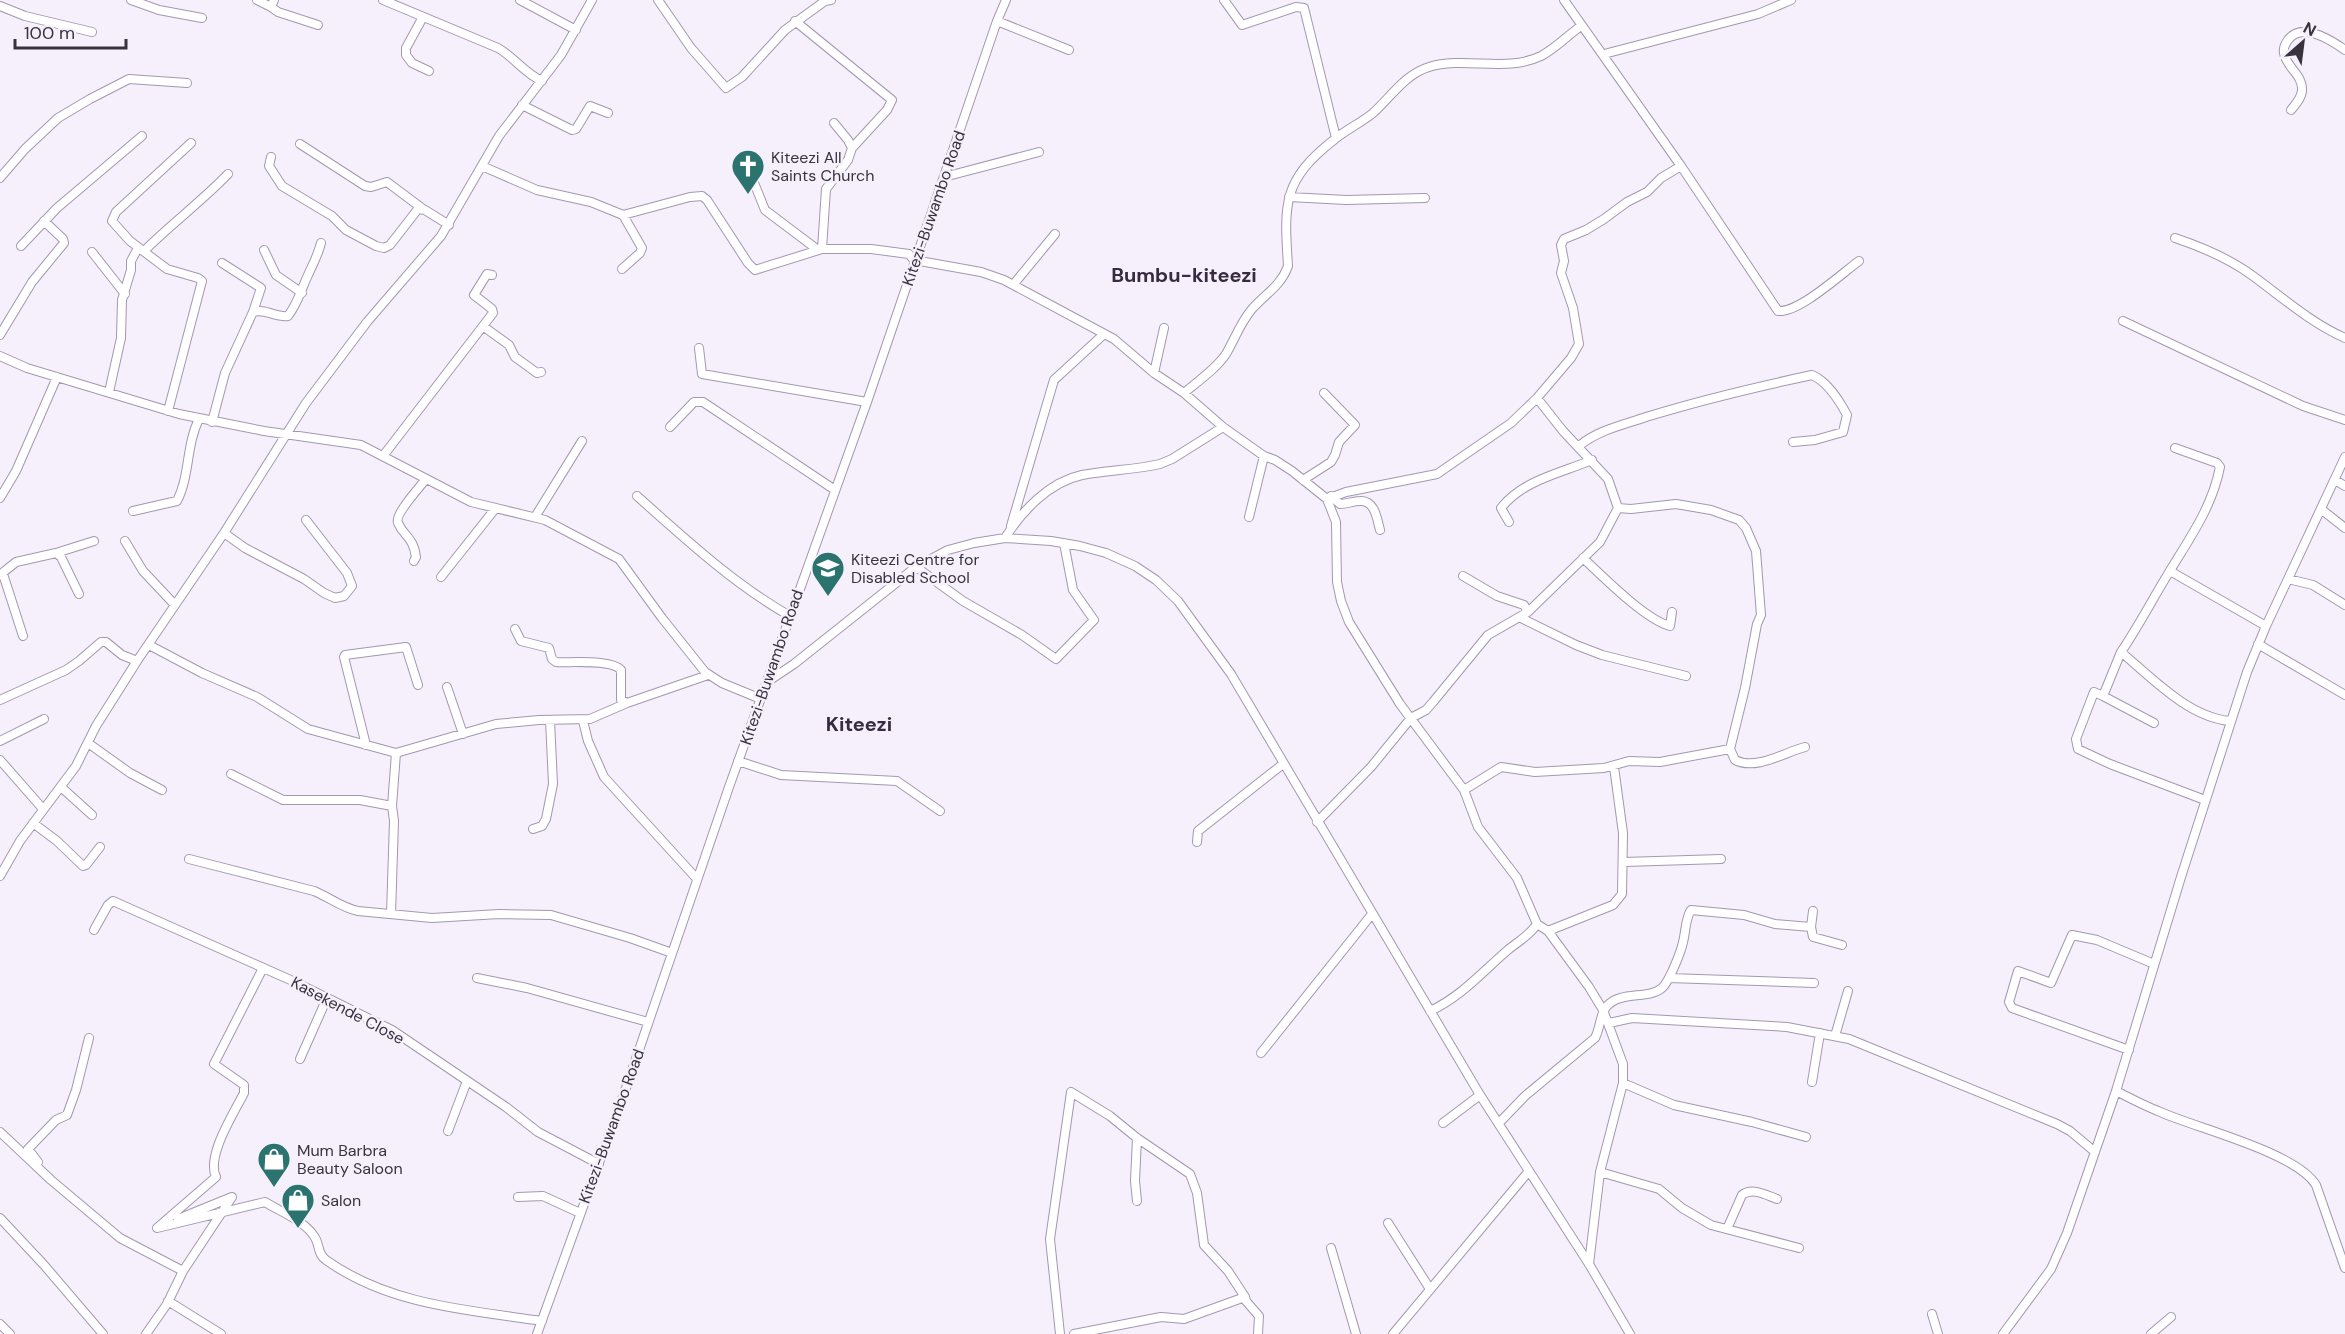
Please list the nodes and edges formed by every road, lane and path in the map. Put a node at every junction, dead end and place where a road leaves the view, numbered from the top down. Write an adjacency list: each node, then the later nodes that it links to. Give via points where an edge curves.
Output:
1 (131, 0): 15 (street)
2 (256, 0): 12 (street)
3 (382, 0): 14 (street)
4 (519, 0): 20 (street)
5 (592, 0): 20 (street)
6 (658, 0): 16 (street, via 691,48 726,88 742,77)
7 (831, 0): 16 (street)
8 (1224, 0): 33 (street, via 1242,25 1296,7 1304,8)
9 (1564, 0): 19 (street)
10 (1791, 0): 24 (street, via 1758,14)
11 (1004, 1): 17 (street, Kitezi-Buwambo Road)
12 (272, 3): 18 (street, via 278,12)
13 (0, 6): 21 (street)
14 (423, 17): 25 (street, via 406,55 412,63); 26 (street, via 498,48)
15 (202, 18)
16 (795, 21): 36 (street, via 892,100)
17 (997, 21): 22 (street); 43 (street, Kitezi-Buwambo Road)
18 (318, 26)
19 (1581, 26): 24 (street); 33 (street, via 1530,60 1510,64 1444,64 1424,69 1369,116)
20 (576, 30): 26 (street)
21 (92, 32)
22 (1069, 50)
23 (2345, 50): 29 (street, via 2313,33 2299,32 2291,37 2283,52 2302,89)
24 (1604, 54): 41 (street)
25 (429, 71)
26 (542, 81): 28 (street)
27 (187, 83): 44 (street, via 126,80 58,118)
28 (522, 105): 30 (street, via 573,130 590,106); 40 (street)
29 (2291, 110)
30 (608, 112)
31 (834, 123): 36 (street)
32 (142, 136): 49 (street)
33 (1336, 138): 45 (street, via 1301,171)
34 (190, 143): 56 (street, via 115,214 112,221)
35 (300, 144): 47 (street, via 365,186 387,182)
36 (852, 148): 55 (street, via 848,160 826,189)
37 (1039, 152): 43 (street)
38 (272, 157): 47 (street, via 269,166 282,186 376,246 390,245 418,209)
39 (746, 163): 55 (street, via 765,210)
40 (482, 166): 48 (street, via 537,190 591,202); 50 (street)
41 (1681, 166): 60 (street, via 1779,312 1801,304); 82 (street, via 1660,178 1647,192 1586,230 1564,239 1562,273 1579,344)
42 (228, 174): 56 (street, via 203,200)
43 (944, 177): 59 (street, Kitezi-Buwambo Road)
44 (0, 178)
45 (1289, 197): 46 (street); 80 (street, via 1285,273 1274,290 1245,318 1219,363)
46 (1425, 198)
47 (425, 210): 50 (street)
48 (623, 215): 55 (street, via 702,196 755,270); 62 (street, via 642,248)
49 (44, 221): 54 (street); 71 (street, via 64,243 32,282)
50 (449, 225): 90 (street, via 337,360)
51 (1055, 234): 64 (street)
52 (2175, 238): 73 (street, via 2234,264 2307,317)
53 (321, 243): 65 (street)
54 (21, 246)
55 (820, 249): 59 (street, via 905,253)
56 (141, 250): 66 (street, via 131,261); 84 (street, via 166,269 202,281)
57 (264, 250): 65 (street, via 276,275)
58 (92, 252): 66 (street)
59 (914, 260): 64 (street, via 981,272); 83 (street, Kitezi-Buwambo Road)
60 (1859, 261)
61 (222, 263): 67 (street, via 261,288)
62 (622, 269)
63 (492, 275): 69 (street, via 488,274 474,295 494,311)
64 (1013, 285): 72 (street)
65 (302, 293): 67 (street, via 285,317)
66 (124, 294): 79 (street, via 121,338)
67 (253, 312): 87 (street, via 225,373)
68 (2123, 321): 86 (street, via 2303,406)
69 (484, 327): 76 (street, via 509,345 521,363 537,374); 95 (street)
70 (1164, 328): 77 (street)
71 (0, 334)
72 (1104, 334): 77 (street); 118 (street, via 1054,380)
73 (2345, 338)
74 (699, 348): 83 (street, via 702,374)
75 (0, 356): 78 (street)
76 (541, 372)
77 (1154, 373): 80 (street)
78 (57, 377): 79 (street); 105 (street)
79 (109, 392): 84 (street)
80 (1184, 393): 89 (street)
81 (1323, 393): 100 (street, via 1355,425 1339,442 1331,462)
82 (1538, 398): 93 (street); 106 (street, via 1511,423 1437,474)
83 (867, 402): 103 (street, Kitezi-Buwambo Road)
84 (168, 411): 85 (street)
85 (199, 419): 87 (street); 110 (street, via 177,501)
86 (2345, 420)
87 (212, 422): 90 (street)
88 (670, 427): 103 (street, via 694,402 702,402)
89 (1223, 427): 96 (street); 118 (street, via 1160,464 1064,481 1032,505)
90 (285, 435): 95 (street, via 361,445); 117 (street)
91 (582, 441): 111 (street)
92 (1793, 442): 93 (street, via 1843,432 1847,415 1840,401 1812,375 1670,409 1593,435)
93 (1579, 447): 98 (street)
94 (2175, 448): 126 (street, via 2220,467 2205,513)
95 (383, 456): 99 (street)
96 (1264, 456): 100 (street, via 1275,459); 112 (street)
97 (2345, 457): 101 (street)
98 (1592, 460): 107 (street, via 1613,486); 114 (street, via 1512,495 1501,508)
99 (426, 479): 108 (street, via 471,502); 124 (street, via 398,515 397,522 415,546)
100 (1303, 480): 106 (street)
101 (2335, 480): 102 (street); 109 (street)
102 (2345, 486)
103 (836, 490): 136 (street, Kitezi-Buwambo Road)
104 (637, 496): 136 (street, via 703,553)
105 (0, 498)
106 (1329, 498): 116 (street, via 1340,504 1369,504 1377,515); 155 (street, via 1336,522 1341,601 1373,663)
107 (1618, 508): 123 (street, via 1600,542); 166 (street, via 1690,506 1730,515 1746,528 1756,551 1761,615)
108 (495, 509): 111 (street); 129 (street)
109 (2321, 509): 115 (street); 130 (street)
110 (133, 511)
111 (535, 517): 145 (street, via 619,559)
112 (1249, 517)
113 (306, 520): 117 (street, via 347,573 352,586 344,596 335,598 324,593)
114 (1509, 522)
115 (2345, 528)
116 (1380, 530)
117 (224, 533): 132 (street)
118 (1007, 535): 121 (street); 125 (street, via 948,550)
119 (94, 541): 122 (street)
120 (125, 541): 132 (street, via 143,571)
121 (1064, 543): 125 (street, via 1073,590 1094,620 1056,659); 170 (street, via 1106,553 1135,567 1178,601 1231,674)
122 (56, 553): 127 (street, via 16,562); 131 (street)
123 (1583, 558): 134 (street); 135 (street, via 1658,623 1670,626)
124 (414, 561)
125 (916, 567): 147 (street)
126 (2170, 571): 138 (street); 143 (street)
127 (2, 575): 140 (street)
128 (1463, 576): 134 (street, via 1497,596 1524,605)
129 (441, 577)
130 (2288, 579): 133 (street, via 2313,585); 138 (street)
131 (79, 594)
132 (175, 605): 142 (street)
133 (2345, 605)
134 (1528, 612): 137 (street)
135 (1672, 612)
136 (790, 616): 147 (street, Kitezi-Buwambo Road)
137 (1521, 618): 146 (street, via 1602,655); 155 (street, via 1488,635 1426,710)
138 (2266, 626): 141 (street)
139 (515, 629): 154 (street, via 521,641 549,648 554,661 618,666 621,700)
140 (23, 636)
141 (2259, 644): 150 (street); 159 (street)
142 (148, 645): 144 (street); 164 (street, via 257,697 308,729)
143 (2121, 652): 151 (street); 159 (street, via 2187,704 2215,719)
144 (137, 661): 153 (street, via 101,642 66,669); 163 (street)
145 (708, 675): 152 (street); 154 (street)
146 (1686, 676)
147 (767, 682): 152 (street, Kitezi-Buwambo Road)
148 (418, 685): 164 (street, via 406,647 345,655)
149 (447, 687): 161 (street)
150 (2345, 695)
151 (2103, 696): 160 (street); 176 (street, via 2094,692 2076,739 2078,749)
152 (761, 699): 169 (street, Kitezi-Buwambo Road)
153 (0, 700)
154 (627, 703): 158 (street)
155 (1411, 718): 175 (street); 181 (street)
156 (44, 719): 162 (street)
157 (550, 720): 158 (street); 161 (street, via 496,724); 183 (street, via 554,784 546,819)
158 (583, 721): 190 (street, via 604,777)
159 (2230, 721): 176 (street)
160 (2154, 723)
161 (463, 734): 167 (street)
162 (0, 741)
163 (88, 743): 173 (street); 174 (street)
164 (366, 745): 167 (street)
165 (1805, 747): 166 (street, via 1773,759 1743,762 1735,760)
166 (1730, 748): 171 (street, via 1660,762 1626,761)
167 (396, 753): 177 (street)
168 (0, 760): 178 (street)
169 (738, 761): 179 (street, via 781,775 897,781); 190 (street, Kitezi-Buwambo Road)
170 (1283, 764): 181 (street); 184 (street, via 1198,831)
171 (1614, 767): 175 (street, via 1535,772 1501,767); 188 (street)
172 (231, 774): 177 (street, via 283,800 360,800)
173 (61, 787): 178 (street); 180 (street)
174 (162, 790)
175 (1464, 790): 194 (street, via 1478,827 1517,878)
176 (2205, 800): 200 (street)
177 (392, 806): 192 (street)
178 (43, 809): 182 (street)
179 (940, 810)
180 (92, 815)
181 (1317, 822): 193 (street)
182 (33, 823): 185 (street, via 83,866); 189 (street)
183 (533, 830)
184 (1197, 842)
185 (99, 847)
186 (189, 859): 192 (street, via 314,891 347,909)
187 (1721, 859): 188 (street)
188 (1624, 862): 197 (street, via 1623,894 1619,900)
189 (0, 876)
190 (696, 879): 199 (street, Kitezi-Buwambo Road)
191 (1814, 911): 195 (street)
192 (391, 914): 199 (street, via 432,918 551,915)
193 (1372, 914): 208 (street); 215 (street)
194 (1537, 924): 197 (street); 208 (street, via 1485,973)
195 (1811, 927): 198 (street, via 1816,940); 203 (street, via 1691,910 1683,944)
196 (94, 930): 201 (street, Kasekende Close, via 113,901)
197 (1548, 931): 207 (street)
198 (1842, 945)
199 (672, 953): 209 (street, Kitezi-Buwambo Road)
200 (2154, 964): 214 (street); 214 (street, via 2097,940 2072,935 2051,983 2018,971 2009,1002 2012,1008)
201 (263, 968): 206 (street, Kasekende Close); 239 (street, via 214,1064 244,1086 215,1153 212,1170 216,1177)
202 (477, 978): 209 (street)
203 (1668, 978): 204 (street); 207 (street, via 1661,989 1624,997)
204 (1814, 983)
205 (1848, 991): 212 (street)
206 (327, 998): 216 (street); 217 (street, Kasekende Close, via 392,1030)
207 (1603, 1010): 210 (street); 223 (street, via 1595,1038)
208 (1430, 1011): 221 (street)
209 (648, 1022): 229 (street, Kitezi-Buwambo Road)
210 (1609, 1023): 211 (street, via 1632,1018 1787,1027); 219 (street, via 1623,1064)
211 (1820, 1033): 212 (street); 218 (street)
212 (1835, 1036): 228 (street, via 2057,1124)
213 (89, 1038): 232 (street, via 67,1115 56,1120 28,1149)
214 (2129, 1050): 220 (street)
215 (1261, 1053)
216 (300, 1059)
217 (467, 1081): 224 (street); 229 (street, Kasekende Close, via 542,1135)
218 (1812, 1082)
219 (1623, 1083): 226 (street, via 1674,1105); 231 (street)
220 (2116, 1091): 228 (street); 244 (street, via 2158,1112 2284,1160 2307,1174 2316,1185)
221 (1480, 1095): 222 (street); 223 (street)
222 (1443, 1123)
223 (1499, 1123): 230 (street)
224 (448, 1131)
225 (0, 1132): 232 (street)
226 (1806, 1137)
227 (1137, 1138): 235 (street); 247 (street, via 1190,1174 1197,1193 1204,1245); 258 (street, via 1071,1092 1050,1239)
228 (2095, 1152): 265 (street, via 2054,1263)
229 (598, 1164): 236 (street, Kitezi-Buwambo Road)
230 (1529, 1171): 243 (street); 246 (street)
231 (1600, 1172): 240 (street, via 1659,1189 1706,1223); 243 (street)
232 (51, 1180): 245 (street, via 120,1238)
233 (518, 1197): 236 (street, via 543,1196)
234 (1777, 1199): 240 (street, via 1746,1192)
235 (1137, 1201)
236 (580, 1213): 251 (street, Kitezi-Buwambo Road)
237 (0, 1218): 254 (street)
238 (1388, 1223): 246 (street)
239 (157, 1228): 245 (street, via 232,1197); 251 (street, via 265,1202 309,1230 326,1260 382,1290 427,1303)
240 (1727, 1228): 242 (street)
241 (1331, 1248): 261 (street)
242 (1799, 1248)
243 (1589, 1264): 263 (street)
244 (2345, 1268)
245 (183, 1271): 248 (street)
246 (1430, 1289): 262 (street)
247 (1245, 1297): 259 (street, via 1184,1319 1161,1317); 260 (street, via 1259,1316)
248 (168, 1301): 255 (street); 256 (street)
249 (1932, 1314): 264 (street)
250 (2171, 1317): 266 (street)
251 (542, 1321): 257 (street, Kitezi-Buwambo Road)
252 (0, 1324): 253 (street)
253 (10, 1334)
254 (103, 1334)
255 (146, 1334)
256 (221, 1334)
257 (537, 1334)
258 (1060, 1334)
259 (1074, 1334)
260 (1258, 1334)
261 (1356, 1334)
262 (1393, 1334)
263 (1630, 1334)
264 (1938, 1334)
265 (2003, 1334)
266 (2151, 1334)

